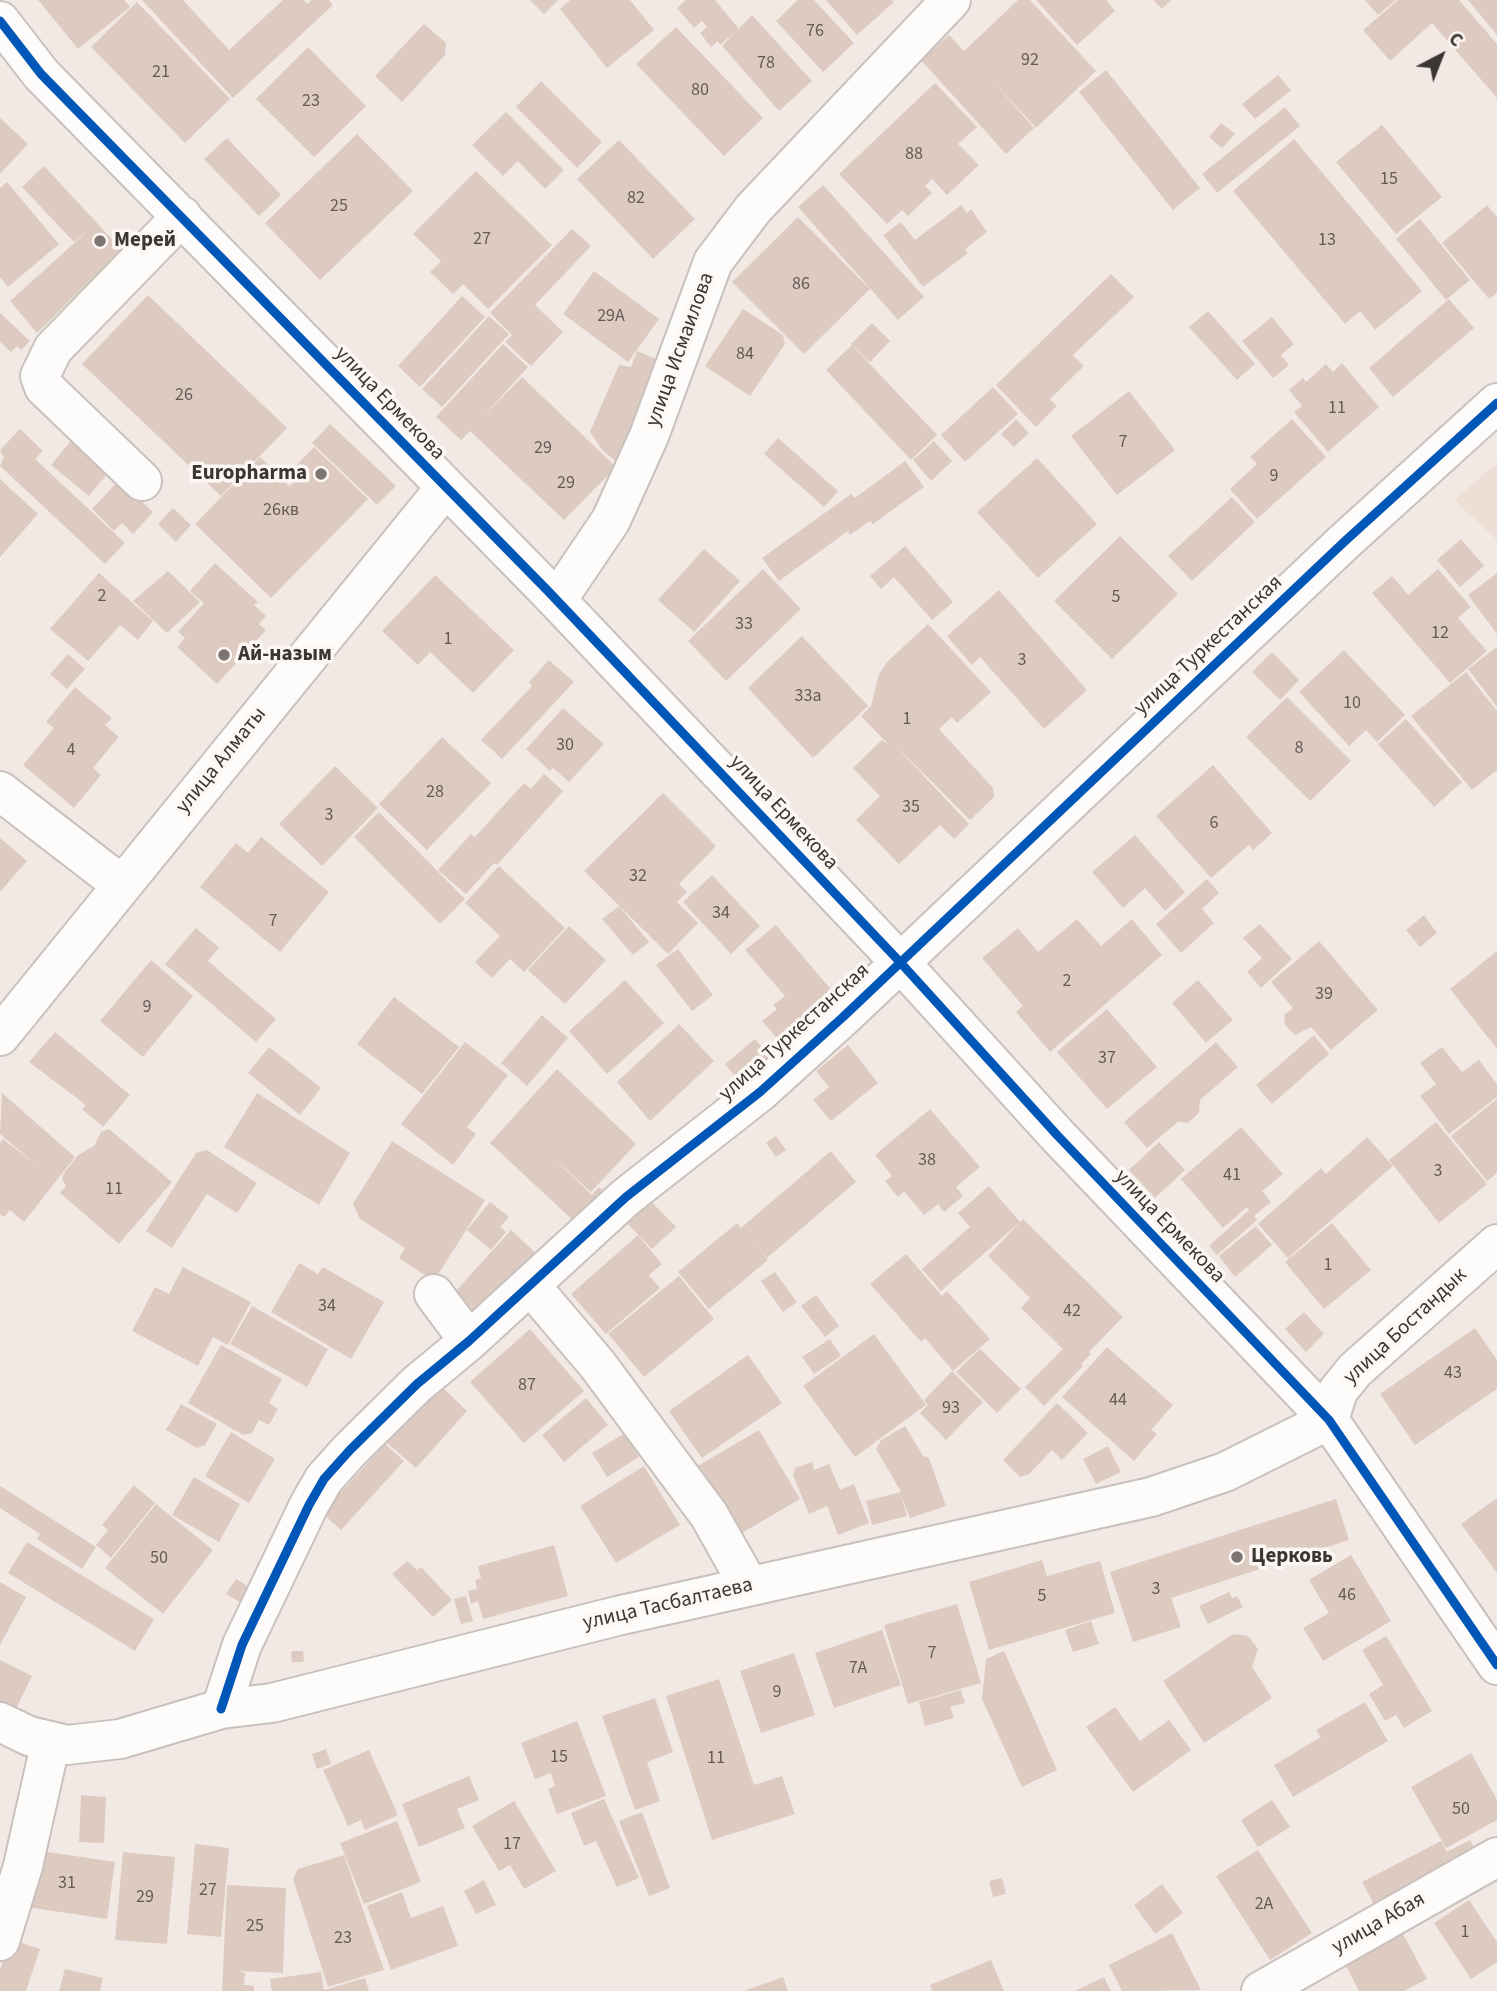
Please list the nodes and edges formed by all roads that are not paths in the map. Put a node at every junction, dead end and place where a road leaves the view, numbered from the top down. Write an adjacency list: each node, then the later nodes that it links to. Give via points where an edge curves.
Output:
1 (951, 0): 7 (street, улица Исмаилова, via 753,209 713,262 649,436 611,520)
2 (0, 21): 3 (street, улица Ермекова, via 41,74)
3 (182, 216): 5 (street, via 53,349 40,376 44,387); 6 (street, улица Ермекова)
4 (1497, 402): 10 (street, улица Туркестанская)
5 (142, 481)
6 (445, 488): 7 (street, улица Ермекова); 9 (street, улица Алматы)
7 (557, 600): 10 (street, улица Ермекова)
8 (0, 791): 9 (street)
9 (122, 885): 11 (street, улица Алматы)
10 (899, 961): 13 (street, улица Туркестанская, via 760,1092 626,1197); 16 (street, улица Ермекова, via 1066,1145)
11 (0, 1036)
12 (1497, 1244): 16 (street, улица Бостандык, via 1354,1370 1338,1391)
13 (530, 1285): 15 (street, улица Туркестанская); 17 (street, via 597,1364 709,1515)
14 (434, 1294): 15 (street)
15 (470, 1341): 19 (street, улица Туркестанская, via 417,1384 324,1479 242,1645)
16 (1329, 1420): 17 (street, улица Тасбалтаева, via 1225,1472 1151,1497); 18 (street, улица Ермекова)
17 (749, 1586): 19 (street, улица Тасбалтаева, via 272,1703)
18 (1497, 1665)
19 (221, 1709): 21 (street, улица Тасбалтаева, via 120,1739 67,1745)
20 (0, 1722): 21 (street, улица Тасбалтаева)
21 (51, 1741): 23 (street, via 23,1867)
22 (1497, 1857): 24 (street, улица Абая)
23 (0, 1941)
24 (1261, 1991)

